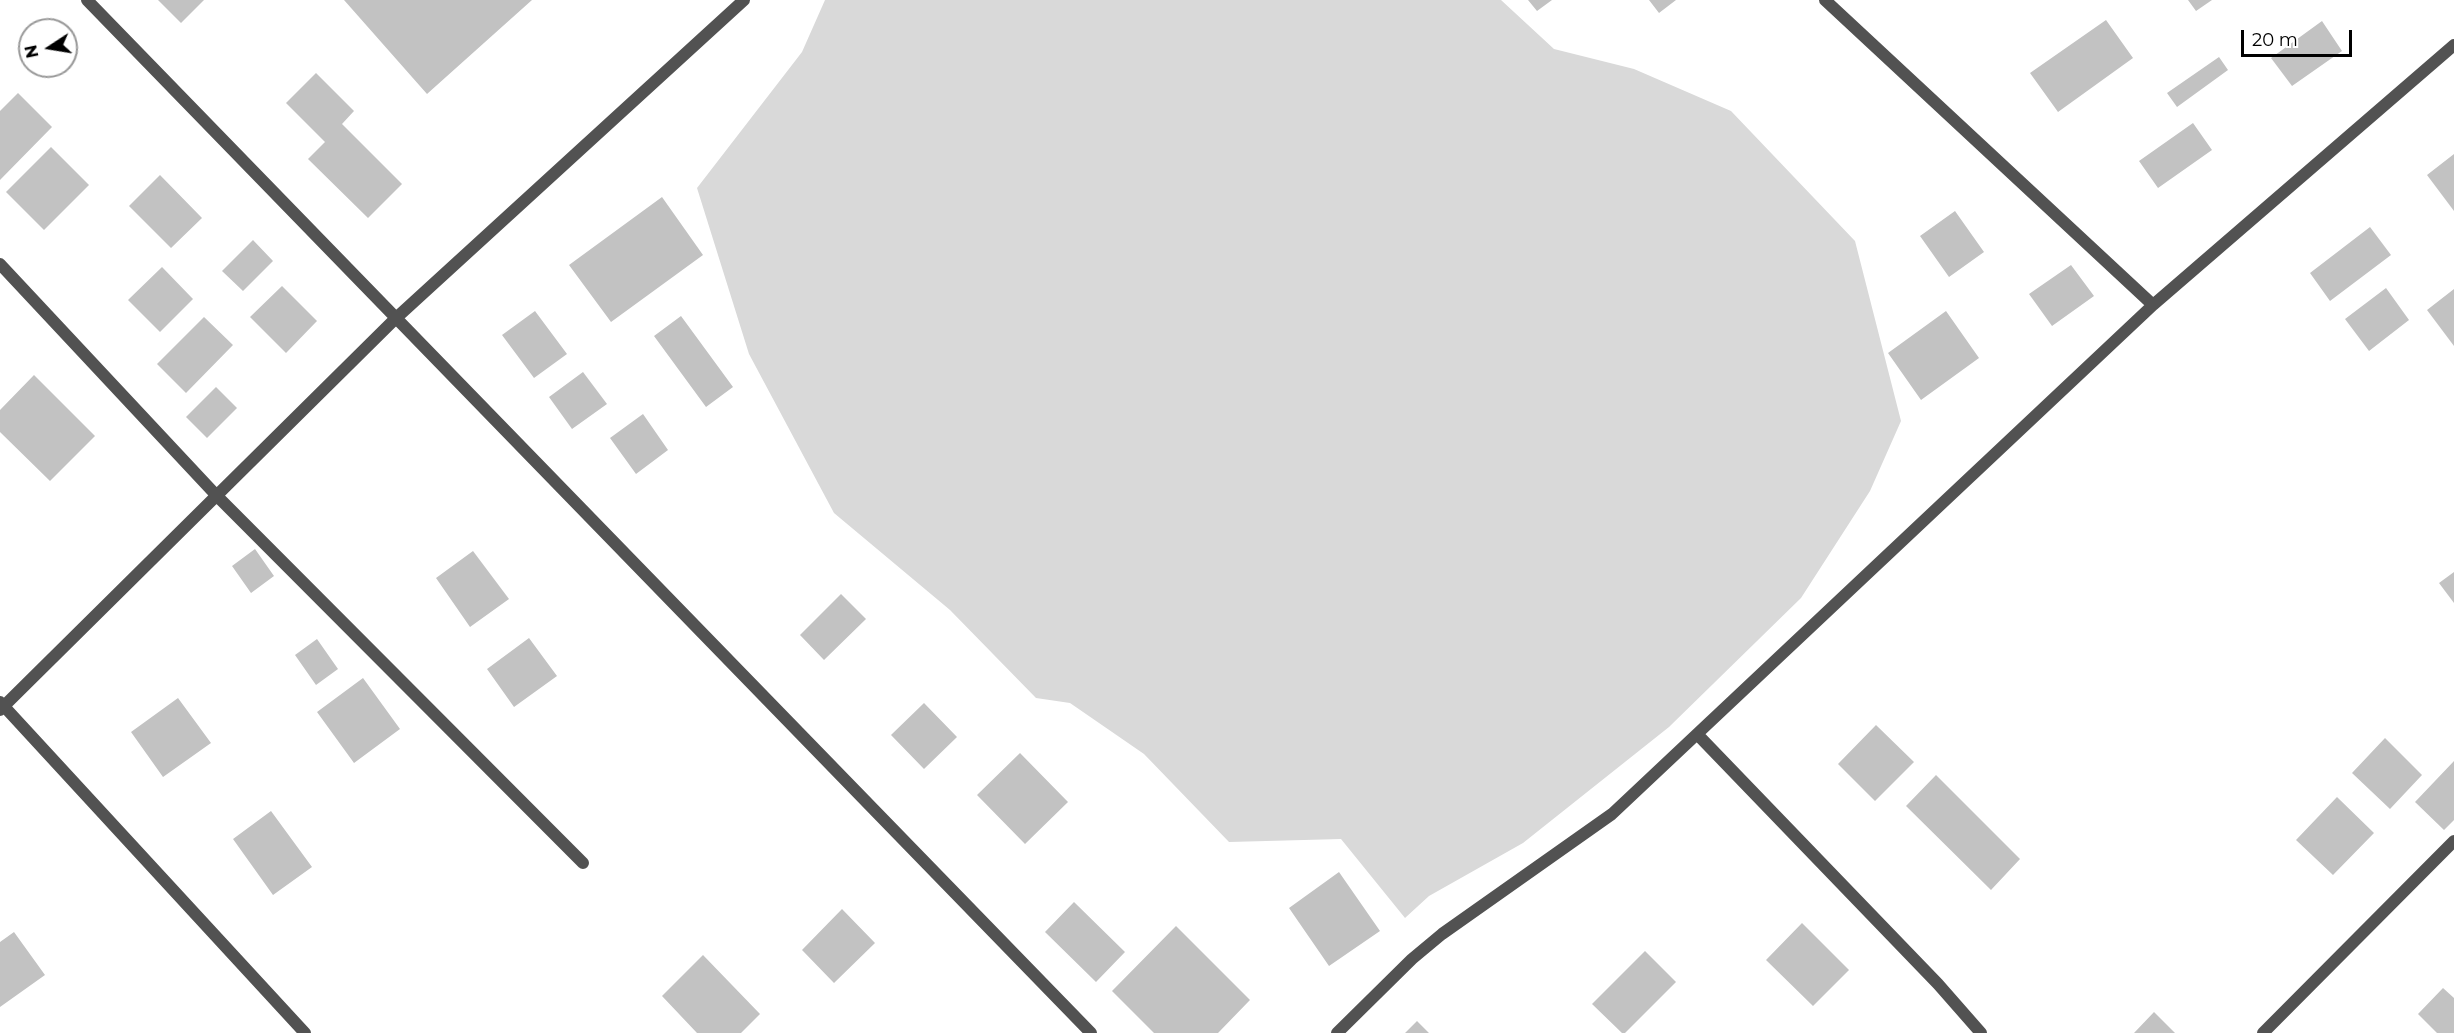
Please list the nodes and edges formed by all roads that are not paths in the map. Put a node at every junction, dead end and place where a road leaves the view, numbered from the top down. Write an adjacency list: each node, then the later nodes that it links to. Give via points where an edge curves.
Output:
1 (87, 0): 7 (street)
2 (744, 0): 7 (street)
3 (1825, 0): 6 (street)
4 (2454, 45): 6 (street)
5 (0, 264): 8 (street)
6 (2153, 305): 10 (street)
7 (395, 319): 8 (street); 14 (street)
8 (216, 495): 9 (street); 12 (street)
9 (1, 706): 13 (street)
10 (1697, 734): 15 (street, via 1612,814 1442,934); 16 (street)
11 (2454, 841): 17 (street)
12 (583, 863)
13 (305, 1033)
14 (1090, 1033)
15 (1337, 1033)
16 (1982, 1033)
17 (2263, 1033)

